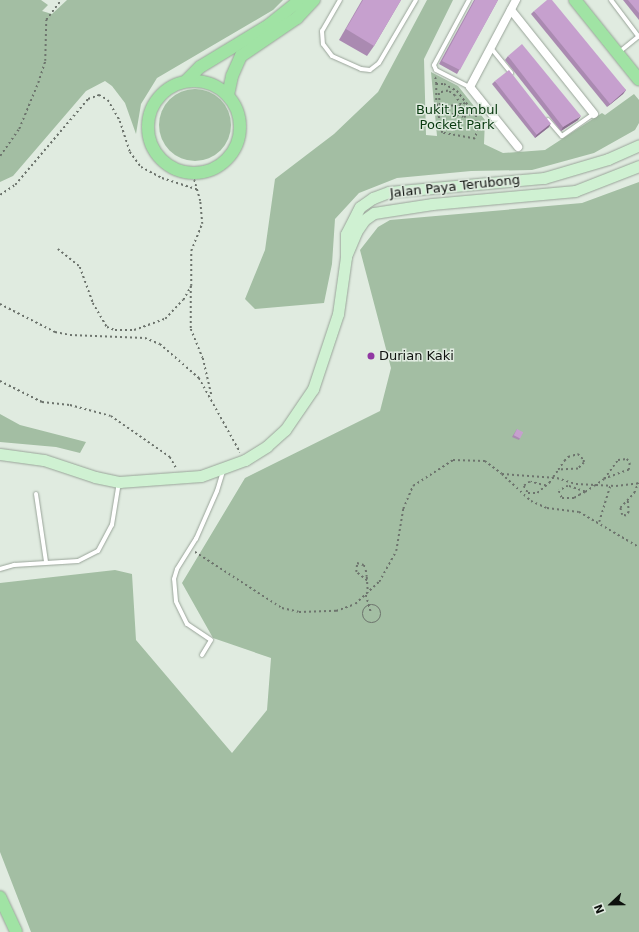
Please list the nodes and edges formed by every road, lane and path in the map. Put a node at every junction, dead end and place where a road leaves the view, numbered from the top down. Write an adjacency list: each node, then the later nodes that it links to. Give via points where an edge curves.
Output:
1 (61, 0): 30 (path, via 46,20 44,61 38,83 18,129)
2 (300, 0): 15 (main road, via 270,25 200,67)
3 (314, 0): 18 (main road, via 297,18 241,56 232,76)
4 (340, 0): 5 (lane, via 322,31 323,44 332,56 361,69 370,70 379,63)
5 (416, 0)
6 (469, 0): 17 (lane, via 434,65 436,70)
7 (516, 0): 10 (street)
8 (575, 0): 13 (main road)
9 (610, 0): 11 (lane)
10 (511, 10): 12 (street); 24 (street)
11 (639, 37): 13 (lane)
12 (491, 48): 14 (lane); 17 (street)
13 (618, 54): 16 (main road)
14 (516, 79)
15 (186, 80): 18 (main road, via 209,83); 32 (main road, via 160,95 152,107 148,122 149,137 155,151 164,162 177,170)
16 (639, 80)
17 (470, 87): 29 (street)
18 (228, 95): 32 (main road, via 240,119 241,133 237,146 229,158 218,167 206,172)
19 (466, 102): 20 (path, via 452,88 436,84); 22 (path); 23 (path)
20 (436, 105): 21 (path); 26 (path, via 440,129 445,135 472,140)
21 (440, 105): 22 (path); 22 (path, via 439,93 445,91 455,96); 23 (path, via 454,117 464,118)
22 (461, 105)
23 (474, 113): 26 (path)
24 (594, 114): 25 (lane, via 562,136)
25 (545, 116)
26 (478, 129): 27 (path)
27 (484, 129)
28 (639, 145): 36 (main road, Jalan Paya Terubong, via 608,159 544,178 389,192 378,196 360,207 351,220 346,234)
29 (518, 147)
30 (0, 156)
31 (639, 166): 36 (main road, Jalan Paya Terubong, via 575,191 432,204 374,213 364,220 356,232)
32 (192, 173): 33 (path)
33 (198, 190): 34 (path, via 162,178 141,167 130,152 120,121 108,100 99,95 88,99 15,185); 37 (path, via 202,224 191,251)
34 (0, 195)
35 (58, 249): 37 (path, via 80,267 102,318 107,327 115,330 134,330 165,319 183,300)
36 (346, 257): 42 (main road, via 338,314 313,389 285,430)
37 (191, 286): 40 (path, via 191,330 202,358)
38 (0, 304): 40 (path, via 56,332 70,335 145,338 160,344 199,378)
39 (0, 381): 47 (path, via 42,402 70,405 111,416 170,456)
40 (212, 399): 42 (path)
41 (0, 454): 49 (main road, via 44,460)
42 (245, 460): 43 (main road)
43 (223, 470): 47 (main road); 59 (lane, via 217,491)
44 (558, 470): 44 (path, via 573,454 578,454 584,460 578,469); 46 (path)
45 (502, 474): 46 (path); 57 (path, via 531,501 547,508 579,512); 63 (path, via 484,461 463,459 444,464 418,480 404,509 396,551 379,582)
46 (553, 477): 51 (path); 52 (path)
47 (182, 479): 49 (main road)
48 (604, 479): 48 (path, via 618,460 626,459 630,462 629,470); 52 (path)
49 (119, 482): 60 (lane, via 112,525 98,551 78,561)
50 (639, 483): 53 (path); 56 (path)
51 (546, 486): 51 (path, via 532,495 524,486 530,482)
52 (594, 486): 53 (path); 54 (path)
53 (610, 486): 57 (path)
54 (585, 492): 54 (path, via 567,499 562,498 559,491 568,486)
55 (36, 494): 60 (lane)
56 (628, 501): 56 (path, via 620,508 622,515 626,516 629,512)
57 (599, 522): 58 (path)
58 (639, 547)
59 (190, 549): 64 (path, via 282,608 300,612 347,608); 67 (lane, via 177,569 174,589 187,624 211,640)
60 (46, 562): 61 (lane)
61 (0, 569)
62 (367, 581): 62 (path, via 364,565 357,563 356,572); 63 (path)
63 (368, 593): 64 (path)
64 (366, 595): 65 (path)
65 (369, 605): 65 (path, via 364,609 364,618 368,623 374,623 381,618 381,611 375,605); 66 (path)
66 (372, 612)
67 (202, 655)
68 (0, 896): 69 (main road)
69 (16, 932)

